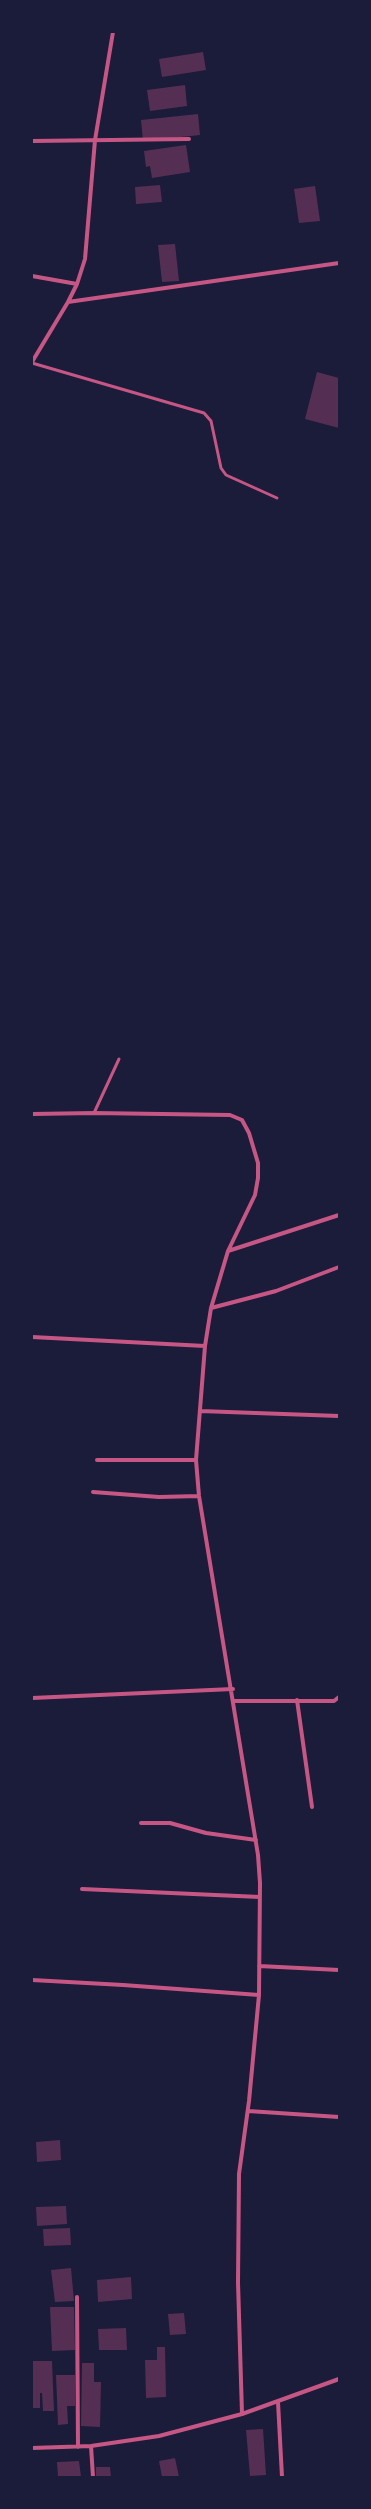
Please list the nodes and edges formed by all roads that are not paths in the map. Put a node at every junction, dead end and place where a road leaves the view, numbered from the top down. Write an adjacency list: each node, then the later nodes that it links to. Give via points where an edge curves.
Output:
1 (113, 32): 3 (street)
2 (189, 139): 3 (street)
3 (95, 140): 4 (street); 7 (street, via 89,229 85,258)
4 (32, 141)
5 (339, 263): 8 (street)
6 (32, 276): 7 (street)
7 (77, 284): 8 (street)
8 (68, 302): 9 (street)
9 (32, 362): 10 (lane, via 204,413 211,422 221,468 226,475)
10 (276, 498)
11 (119, 1059): 12 (lane)
12 (94, 1112): 13 (street); 15 (street, via 230,1115 242,1120 254,1147 258,1178 255,1194)
13 (32, 1114)
14 (339, 1215): 15 (street)
15 (228, 1251): 17 (street)
16 (339, 1267): 17 (street, via 276,1291)
17 (211, 1308): 19 (street)
18 (32, 1337): 19 (street)
19 (205, 1346): 20 (street)
20 (200, 1411): 21 (street); 23 (street)
21 (339, 1416)
22 (97, 1460): 23 (street)
23 (196, 1460): 25 (street)
24 (93, 1492): 25 (street, via 159,1497)
25 (200, 1496): 26 (street)
26 (233, 1689): 28 (street); 29 (street)
27 (339, 1697): 30 (street, via 334,1701)
28 (32, 1698)
29 (234, 1700): 30 (street); 33 (street)
30 (297, 1700): 31 (street)
31 (312, 1807)
32 (141, 1823): 33 (street, via 170,1823 206,1833)
33 (256, 1840): 35 (street)
34 (82, 1888): 35 (street)
35 (260, 1897): 36 (street)
36 (259, 1966): 37 (street); 39 (street)
37 (339, 1970)
38 (32, 1980): 39 (street)
39 (259, 1996): 40 (street)
40 (248, 2111): 41 (street); 45 (street, via 239,2174)
41 (339, 2118)
42 (77, 2297): 47 (street)
43 (339, 2378): 44 (street)
44 (278, 2402): 45 (street); 50 (street)
45 (242, 2414): 46 (street, via 159,2436)
46 (91, 2446): 47 (street); 49 (street)
47 (78, 2447): 48 (street)
48 (32, 2448)
49 (93, 2477)
50 (282, 2477)

